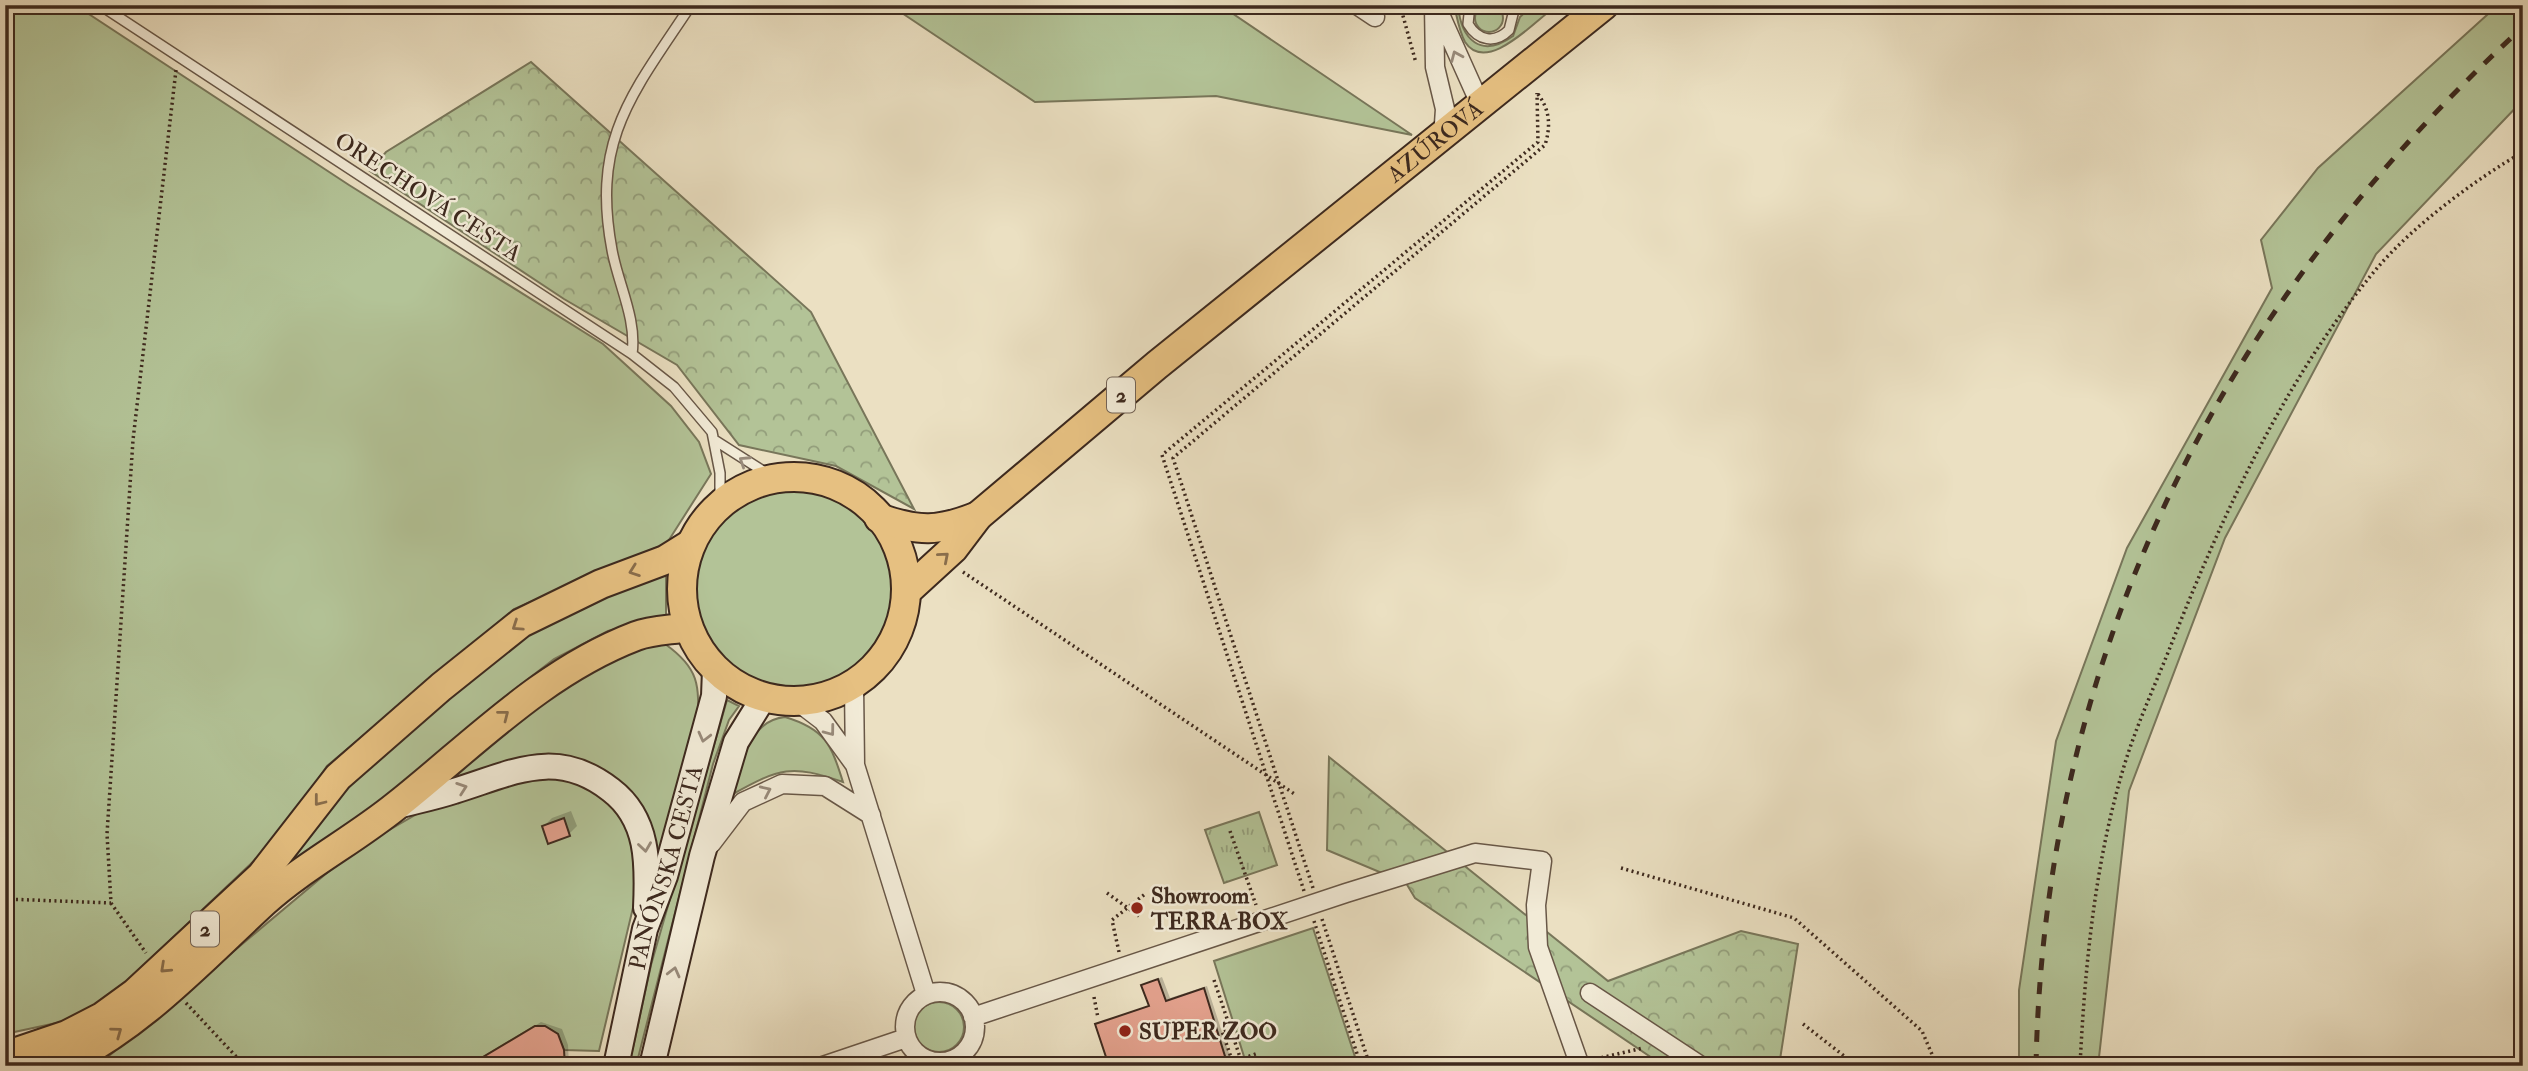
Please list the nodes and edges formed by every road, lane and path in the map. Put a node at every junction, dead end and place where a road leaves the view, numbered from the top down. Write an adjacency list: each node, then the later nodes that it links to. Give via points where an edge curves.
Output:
1 (100, 5): 10 (lane, ORECHOVÁ CESTA)
2 (691, 5): 15 (lane, via 620,119 608,162 608,224 633,333)
3 (1357, 5): 9 (street)
4 (1400, 5): 11 (path)
5 (1435, 5): 12 (street, one-way to 5); 13 (street, via 1435,67 1445,108)
6 (1468, 5): 8 (lane, via 1468,24 1479,37 1495,39 1509,30)
7 (1604, 5): 12 (main road, AZÚROVÁ / 2)
8 (1514, 7)
9 (1375, 17)
10 (178, 56): 15 (lane, ORECHOVÁ CESTA); 41 (path, via 133,440 107,834)
11 (1418, 72)
12 (1480, 106): 13 (main road, AZÚROVÁ / 2)
13 (1443, 138): 19 (main road, AZÚROVÁ / 2, via 1157,365)
14 (2523, 152): 75 (path, via 2456,196 2380,264 2329,331 2259,449 2197,580 2125,762 2097,892)
15 (632, 354): 16 (lane, ORECHOVÁ CESTA, via 674,387)
16 (716, 441): 17 (lane, one-way to 16); 18 (lane)
17 (774, 478): 18 (main road, 2, via 745,487); 20 (main road, 2, via 830,483 860,500)
18 (720, 504): 21 (main road, 2)
19 (978, 516): 20 (main road, 2, via 932,530 913,530); 22 (main road, 2, one-way to 19)
20 (879, 518): 23 (main road, 2, via 898,554)
21 (689, 545): 24 (main road, 2, via 681,592); 48 (main road, 2, one-way to 48, via 521,623 366,751 322,796 261,876)
22 (944, 558): 23 (main road, 2); 30 (path)
23 (906, 592): 26 (main road, 2, via 893,644)
24 (688, 627): 25 (main road, 2); 33 (main road, 2, one-way to 24, via 497,720 569,668 639,635)
25 (716, 670): 27 (main road, 2); 46 (main road, PANÓNSKA CESTA, one-way to 46, via 699,755)
26 (853, 686): 28 (main road, 2); 29 (street)
27 (764, 697): 28 (main road, 2); 36 (main road, PANÓNSKA CESTA, via 736,742)
28 (798, 702): 29 (street, one-way to 29, via 823,721)
29 (855, 765): 34 (street)
30 (1267, 775): 31 (path); 31 (path, via 1162,455 1538,142 1537,93 1548,109 1545,145 1173,458); 42 (path)
31 (1279, 784): 32 (path); 42 (path)
32 (1296, 795)
33 (396, 806): 46 (main road, one-way to 46, via 527,768 566,766 597,779 618,795 643,833); 48 (main road, 2)
34 (870, 814): 36 (street, one-way to 34, via 743,802 782,784 825,786); 51 (street)
35 (1230, 831): 45 (path)
36 (702, 856): 67 (main road, PANÓNSKA CESTA, one-way to 36)
37 (1620, 868): 74 (path, via 1794,918 1922,1031)
38 (1107, 893): 43 (path)
39 (1145, 894): 43 (path)
40 (5, 899): 41 (path)
41 (111, 904): 48 (path)
42 (1313, 904): 45 (street); 63 (street, via 1475,853 1542,861 1536,905 1538,947); 70 (path); 71 (path)
43 (1128, 908): 44 (path); 47 (path, via 1112,920)
44 (1139, 916)
45 (1262, 921): 52 (street)
46 (645, 929): 66 (main road, PANÓNSKA CESTA)
47 (1116, 943)
48 (166, 980): 58 (main road, 2, via 79,1029); 64 (main road, 2, one-way to 48, via 114,1035); 65 (path)
49 (1214, 980): 54 (path)
50 (1590, 993): 56 (street)
51 (926, 994): 52 (street, via 960,998); 55 (street, via 910,1008)
52 (974, 1017): 59 (street)
53 (1803, 1024): 73 (path)
54 (1231, 1029): 60 (path); 62 (path, via 1222,1031)
55 (906, 1038): 61 (street, via 917,1055); 68 (street)
56 (1665, 1042): 63 (path); 72 (street)
57 (1258, 1053): 60 (path)
58 (5, 1056)
59 (968, 1058): 61 (street)
60 (1241, 1059): 62 (path); 69 (path)
61 (936, 1064)
62 (1231, 1064)
63 (1580, 1064)
64 (58, 1066)
65 (245, 1066)
66 (616, 1066)
67 (652, 1066)
68 (823, 1066)
69 (1243, 1066)
70 (1361, 1066)
71 (1370, 1066)
72 (1701, 1066)
73 (1857, 1066)
74 (1937, 1066)
75 (2080, 1066)

